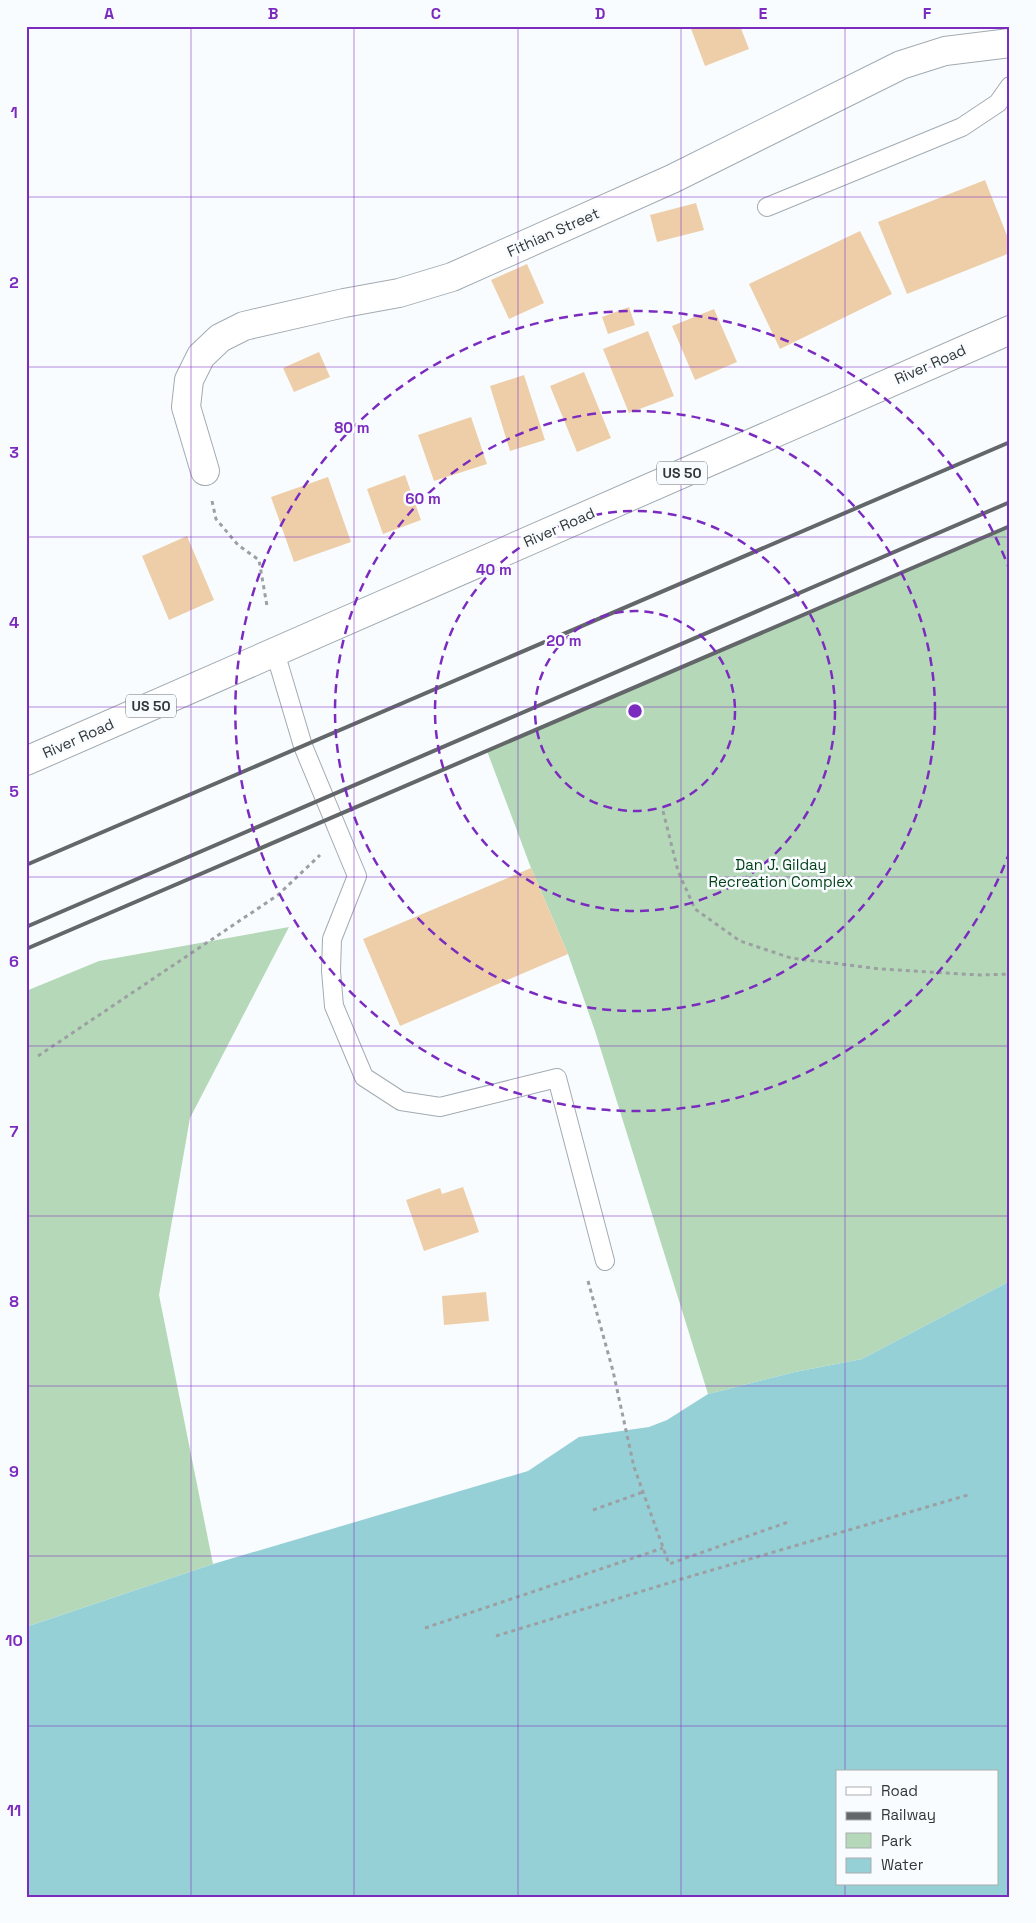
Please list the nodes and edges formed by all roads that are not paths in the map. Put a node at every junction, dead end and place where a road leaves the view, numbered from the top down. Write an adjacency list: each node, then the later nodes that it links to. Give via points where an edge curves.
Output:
1 (1010, 43): 5 (main road, Fithian Street, via 945,51 901,65 672,179 452,277 399,293 244,326 220,338 201,356 190,380 186,407)
2 (1010, 86): 3 (lane, via 998,103 962,127)
3 (767, 207)
4 (1010, 330): 6 (main road, River Road / US 50)
5 (205, 471)
6 (275, 652): 7 (main road, River Road / US 50); 8 (lane, via 303,746 357,876 332,939 331,971 334,1006 364,1076 401,1101 440,1107 557,1078)
7 (26, 761)
8 (605, 1260)

